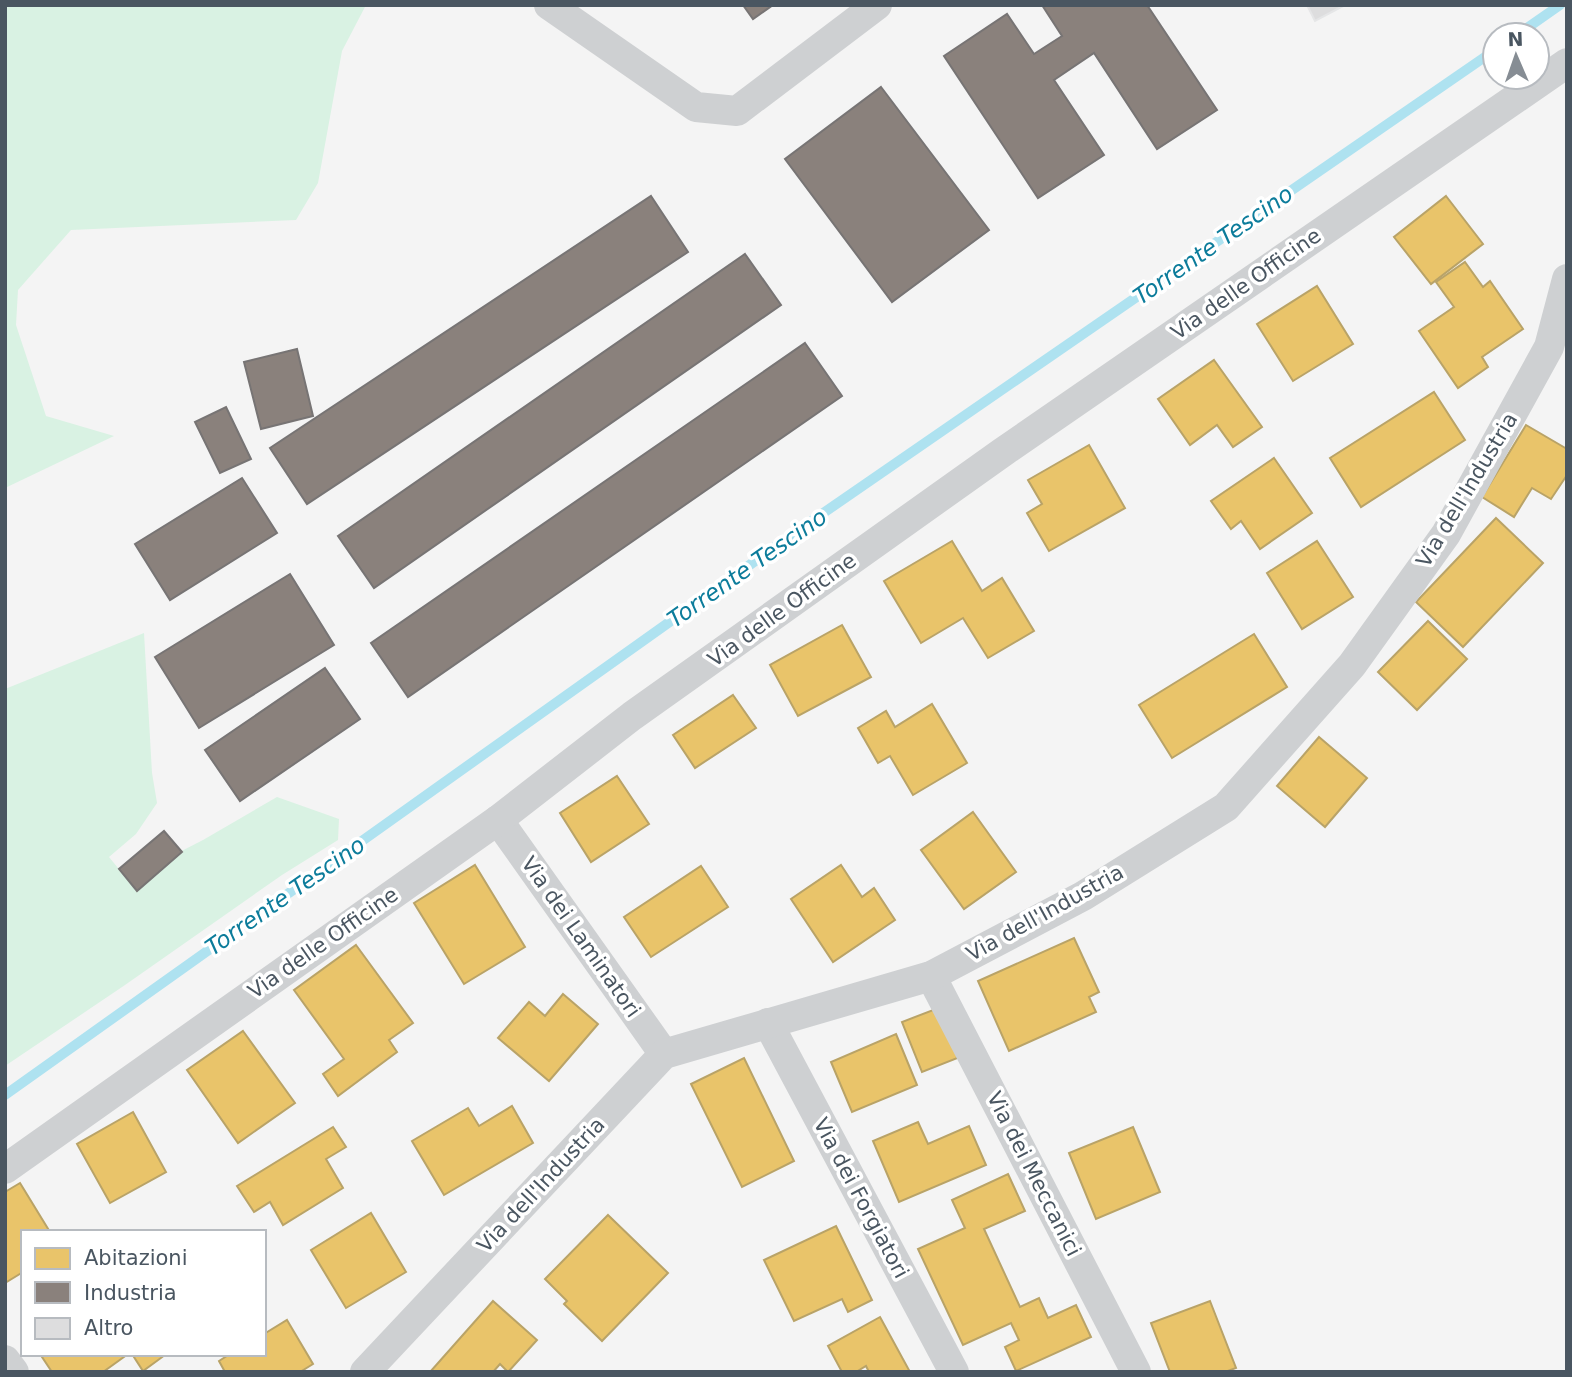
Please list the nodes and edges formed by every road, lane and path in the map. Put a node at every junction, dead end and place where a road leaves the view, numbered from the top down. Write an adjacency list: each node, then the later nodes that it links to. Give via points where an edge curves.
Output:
1 (549, 5): 2 (street, via 696,107 737,111)
2 (877, 5)
3 (1567, 63): 5 (street, Via delle Officine, via 981,468 632,716)
4 (1567, 279): 6 (street, Via dell'Industria, via 1549,347 1446,534 1352,665 1226,807 1083,896)
5 (498, 820): 8 (street, Via dei Laminatori); 9 (street, Via delle Officine)
6 (931, 975): 7 (street, Via dell'Industria); 14 (street, Via dei Meccanici)
7 (768, 1023): 8 (street, Via dell'Industria); 13 (street, Via dei Forgiatori)
8 (664, 1054): 12 (street, Via dell'Industria)
9 (5, 1169)
10 (5, 1360): 11 (street)
11 (14, 1372)
12 (365, 1372)
13 (954, 1372)
14 (1136, 1372)

